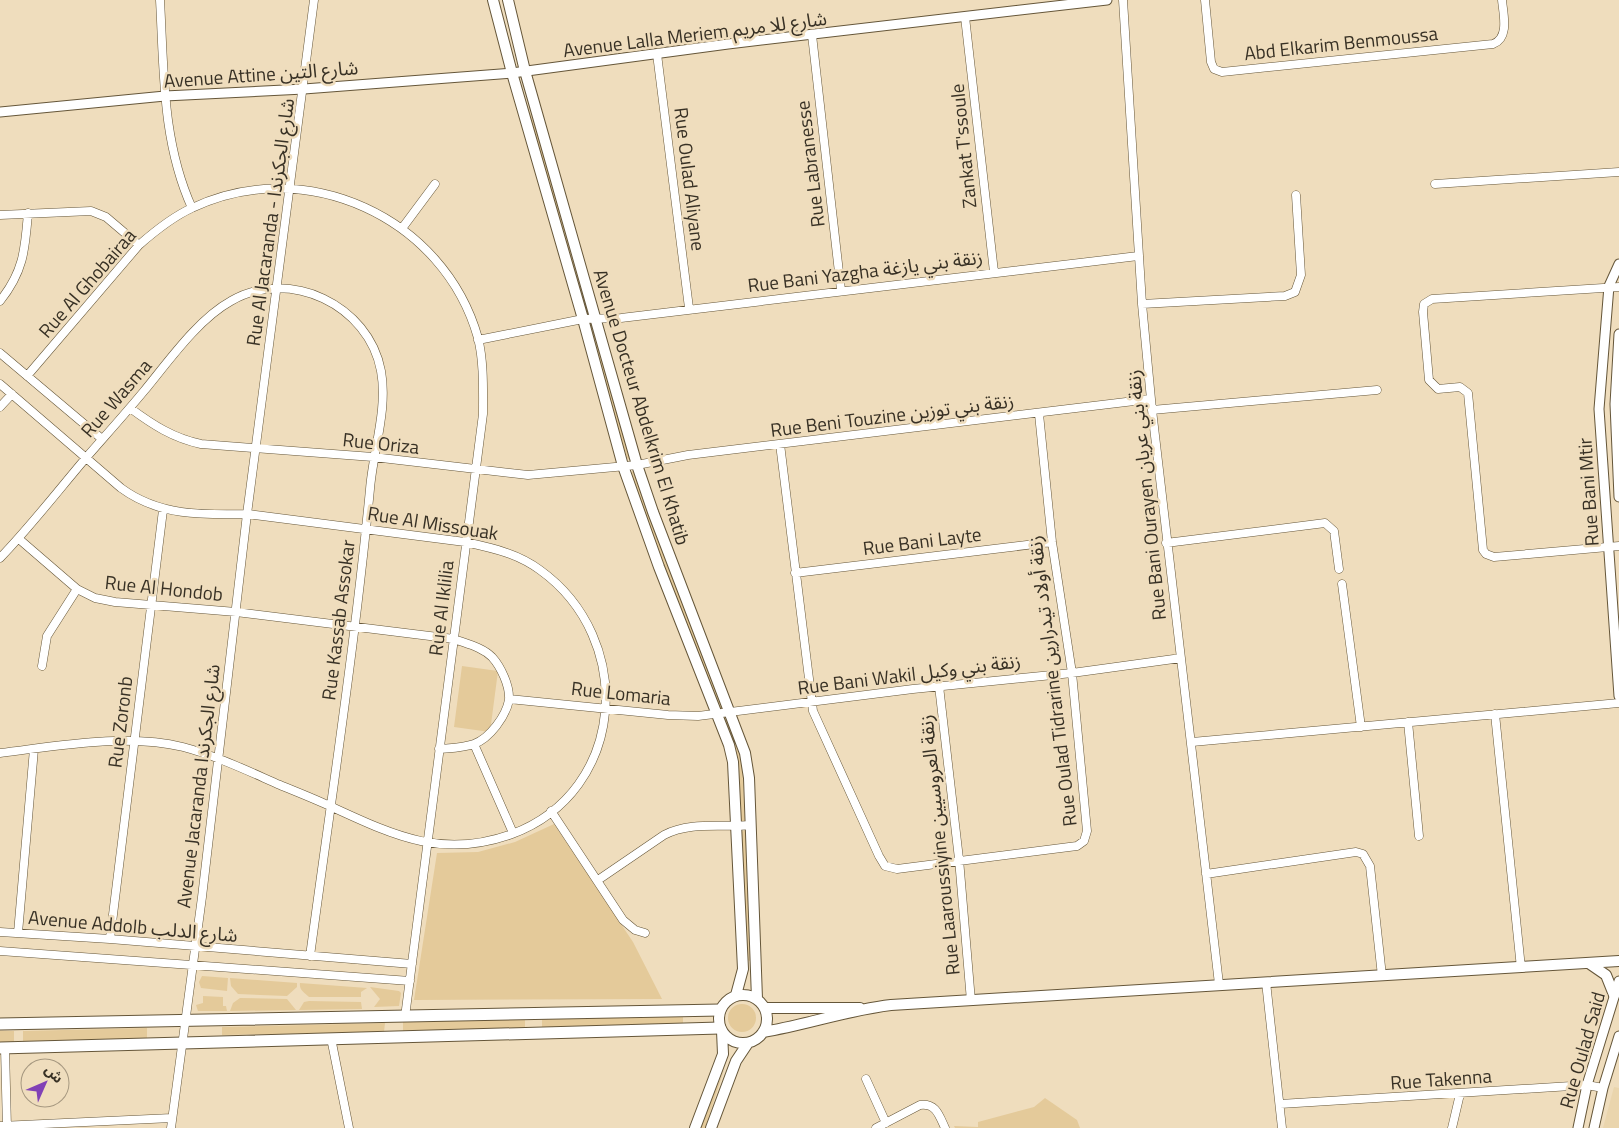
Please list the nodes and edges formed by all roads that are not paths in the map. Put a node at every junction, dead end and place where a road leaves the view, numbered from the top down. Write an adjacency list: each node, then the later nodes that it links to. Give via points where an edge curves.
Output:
1 (160, 0): 15 (street)
2 (314, 0): 14 (street, Rue Al Jacaranda - شارع الجكرندا)
3 (493, 0): 13 (main road, Avenue Docteur Abdelkrim El Khatib)
4 (508, 0): 12 (main road, Avenue Docteur Abdelkrim El Khatib)
5 (1107, 0): 9 (street, Avenue Lalla Meriem شارع للا مريم)
6 (1123, 0): 27 (street, Rue Bani Ourayen زنقة بني عريان)
7 (1205, 0): 8 (street, Abd Elkarim Benmoussa, via 1211,62 1214,69 1222,72 1493,44 1504,32)
8 (1502, 0)
9 (965, 17): 10 (street, Avenue Lalla Meriem شارع للا مريم); 29 (street, Zankat T'ssoule)
10 (812, 35): 11 (street, Avenue Lalla Meriem شارع للا مريم); 32 (street, Rue Labranesse)
11 (658, 54): 12 (street, Avenue Lalla Meriem شارع للا مريم); 35 (street, Rue Oulad Aliyane)
12 (525, 71): 13 (street, Avenue Attine شارع التين); 36 (main road, Avenue Docteur Abdelkrim El Khatib)
13 (512, 73): 14 (street, Avenue Attine شارع التين); 37 (main road, Avenue Docteur Abdelkrim El Khatib)
14 (304, 88): 15 (street, Avenue Attine شارع التين); 20 (street, Rue Al Jacaranda - شارع الجكرندا)
15 (165, 96): 16 (street, Avenue Attine شارع التين); 22 (street, via 174,162)
16 (0, 112)
17 (1619, 172): 19 (street)
18 (436, 184): 25 (street)
19 (1435, 184)
20 (290, 188): 22 (street, Rue Al Ghobairaa, via 246,191); 25 (street, Rue Al Iklilia, via 340,196); 30 (street, Rue Al Jacaranda - شارع الجكرندا)
21 (1296, 195): 34 (street, via 1301,276 1295,292 1285,296)
22 (192, 208): 26 (street, Rue Al Ghobairaa)
23 (28, 212): 24 (street); 26 (street, via 81,210 99,213); 33 (street, via 23,261 19,273)
24 (0, 214)
25 (403, 227): 39 (street, Rue Al Iklilia, via 448,277)
26 (139, 245): 41 (street, Rue Al Ghobairaa)
27 (1138, 256): 29 (street, Rue Bani Yazgha زنقة بني يازغة); 34 (street, Rue Bani Ourayen زنقة بني عريان)
28 (1618, 271): 31 (street, Rue Bani Mtir)
29 (994, 272): 32 (street, Rue Bani Yazgha زنقة بني يازغة)
30 (278, 286): 47 (street, Rue Wasma, via 250,292 214,313); 52 (street, Rue Al Jacaranda - شارع الجكرندا); 54 (street, Rue Kassab Assokar, via 312,294 340,308 365,333 376,353 383,388)
31 (1614, 286): 57 (street, Rue Bani Mtir, via 1600,409); 68 (street, via 1432,299 1423,307 1429,380 1438,388 1460,387 1468,393 1483,550 1486,554 1494,556)
32 (841, 290): 35 (street, Rue Bani Yazgha زنقة بني يازغة)
33 (0, 301)
34 (1142, 304): 45 (street, Rue Bani Ourayen زنقة بني عريان)
35 (689, 308): 36 (street, Rue Bani Yazgha زنقة بني يازغة, via 621,318)
36 (596, 318): 37 (street, Rue Bani Yazgha زنقة بني يازغة); 56 (main road, Avenue Docteur Abdelkrim El Khatib)
37 (583, 319): 39 (street, Rue Bani Yazgha زنقة بني يازغة); 58 (main road, Avenue Docteur Abdelkrim El Khatib)
38 (1619, 334): 55 (street, Rue Bani Mtir, via 1615,404)
39 (478, 340): 59 (street, Rue Al Iklilia, via 483,414)
40 (0, 353): 41 (street)
41 (27, 376): 50 (street)
42 (0, 384): 44 (street, Rue Al Missouak)
43 (1377, 390): 48 (street)
44 (12, 394): 46 (street); 53 (street, Rue Al Missouak)
45 (1151, 399): 48 (street, Rue Bani Ourayen زنقة بني عريان); 49 (street, Rue Beni Touzine زنقة بني توزين)
46 (0, 407)
47 (130, 408): 50 (street, Rue Wasma); 52 (street, Rue Oriza, via 165,433 180,439 201,444)
48 (1152, 410): 67 (street, Rue Bani Ourayen زنقة بني عريان)
49 (1038, 414): 51 (street, Rue Beni Touzine زنقة بني توزين); 66 (street, Rue Oulad Tidrarine زنقة أولاد تيدرارين)
50 (102, 439): 53 (street, Rue Wasma)
51 (780, 444): 56 (street, Rue Beni Touzine زنقة بني توزين); 72 (street, Rue Oulad Tidrarine زنقة أولاد تيدرارين)
52 (257, 448): 54 (street, Rue Oriza); 62 (street, Avenue Jacaranda شارع الجكرندا)
53 (86, 457): 61 (street, Rue Al Missouak, via 132,496); 64 (street, Rue Wasma)
54 (373, 457): 59 (street, Rue Oriza); 63 (street, Rue Kassab Assokar)
55 (1618, 463): 57 (street); 60 (street, Rue Bani Mtir)
56 (637, 464): 58 (street, Rue Oriza); 89 (main road, Avenue Docteur Abdelkrim El Khatib, via 662,538)
57 (1602, 465): 68 (street, Rue Bani Mtir)
58 (623, 466): 59 (street, Rue Oriza, via 528,475); 90 (main road, Avenue Docteur Abdelkrim El Khatib)
59 (476, 469): 65 (street, Rue Al Iklilia)
60 (1619, 497)
61 (164, 510): 62 (street, Rue Al Missouak); 75 (street, Rue Zoronb)
62 (247, 514): 63 (street, Rue Al Missouak); 76 (street, Avenue Jacaranda شارع الجكرندا)
63 (366, 529): 65 (street, Rue Al Missouak); 77 (street, Rue Kassab Assokar)
64 (19, 539): 70 (street, Rue Wasma); 74 (street, Rue Al Hondob)
65 (465, 542): 78 (street, Rue Al Iklilia); 88 (street, Rue Al Missouak, via 498,549 527,561 554,581 572,600 594,636 601,656)
66 (1052, 542): 72 (street, Rue Bani Layte); 81 (street, Rue Oulad Tidrarine زنقة أولاد تيدرارين)
67 (1166, 543): 71 (street, via 1325,523 1334,531); 79 (street, Rue Bani Ourayen زنقة بني عريان)
68 (1608, 546): 69 (street); 82 (street, Rue Bani Mtir)
69 (1619, 546)
70 (0, 558)
71 (1339, 569)
72 (795, 573): 86 (street, Rue Oulad Tidrarine زنقة أولاد تيدرارين)
73 (1342, 584): 93 (street)
74 (77, 589): 75 (street, Rue Al Hondob, via 95,598); 80 (street, via 47,636)
75 (152, 605): 76 (street, Rue Al Hondob); 94 (street, Rue Zoronb)
76 (236, 612): 77 (street, Rue Al Hondob); 100 (street, Avenue Jacaranda شارع الجكرندا)
77 (353, 628): 78 (street, Rue Al Hondob); 101 (street, Rue Kassab Assokar)
78 (454, 640): 85 (street, via 477,647 492,657 504,677); 98 (street, Rue Al Iklilia)
79 (1181, 658): 81 (street, Rue Bani Wakil زنقة بني وكيل); 95 (street, Rue Bani Ourayen زنقة بني عريان)
80 (42, 666)
81 (1072, 673): 83 (street, Rue Bani Wakil زنقة بني وكيل); 108 (street, Rue Oulad Tidrarine زنقة أولاد تيدرارين, via 1087,831 1084,841 1077,846)
82 (1619, 679): 84 (street, Rue Bani Mtir)
83 (939, 686): 86 (street, Rue Bani Wakil زنقة بني وكيل); 108 (street, Rue Laaroussiyine زنقة العروسيين)
84 (1619, 696)
85 (509, 699): 88 (street, Rue Lomaria); 96 (street, via 494,728)
86 (811, 702): 89 (street, Rue Bani Wakil زنقة بني وكيل); 108 (street, Rue Oulad Tidrarine زنقة أولاد تيدرارين, via 820,729 885,866 897,869)
87 (1619, 703): 91 (street)
88 (606, 708): 90 (street, Rue Lomaria, via 681,716); 102 (street, Rue Al Missouak, via 590,762 569,794)
89 (730, 712): 90 (street, Rue Lomaria); 103 (main road, Avenue Docteur Abdelkrim El Khatib, via 747,761)
90 (716, 714): 104 (main road, Avenue Docteur Abdelkrim El Khatib, via 733,762)
91 (1495, 714): 92 (street); 122 (street)
92 (1408, 722): 93 (street); 106 (street)
93 (1361, 726): 95 (street)
94 (133, 742): 97 (street, Rue Al Missouak); 100 (street, Rue Al Missouak, via 174,745); 114 (street, Rue Zoronb)
95 (1192, 742): 109 (street, Rue Bani Ourayen زنقة بني عريان)
96 (474, 744): 98 (street); 105 (street)
97 (34, 749): 99 (street, Rue Al Missouak); 112 (street)
98 (439, 749): 107 (street, Rue Al Iklilia)
99 (0, 753)
100 (217, 756): 101 (street, Rue Al Missouak); 115 (street, Avenue Jacaranda شارع الجكرندا)
101 (330, 806): 107 (street, Rue Al Missouak, via 381,829); 117 (street, Rue Kassab Assokar)
102 (552, 811): 105 (street, Rue Al Missouak); 110 (street)
103 (751, 825): 104 (street); 130 (main road, Avenue Docteur Abdelkrim El Khatib)
104 (736, 827): 110 (street, via 705,826 676,830); 128 (main road, Avenue Docteur Abdelkrim El Khatib, via 743,969)
105 (513, 833): 107 (street, Rue Al Missouak, via 472,845)
106 (1419, 836)
107 (427, 844): 120 (street, Rue Al Iklilia)
108 (959, 859): 131 (street, Rue Laaroussiyine زنقة العروسيين)
109 (1206, 874): 123 (street, via 1356,852 1363,854 1370,866); 127 (street, Rue Bani Ourayen زنقة بني عريان)
110 (598, 880): 113 (street, via 624,920 635,930)
111 (0, 932): 112 (street, Avenue Addolb شارع الدلب)
112 (18, 933): 114 (street, Avenue Addolb شارع الدلب)
113 (645, 933)
114 (110, 939): 115 (street, Avenue Addolb شارع الدلب)
115 (194, 948): 117 (street, Avenue Addolb شارع الدلب); 121 (street, Avenue Jacaranda شارع الجكرندا)
116 (0, 951): 121 (street, Avenue Addolb شارع الدلب)
117 (310, 956): 120 (street, Avenue Addolb شارع الدلب)
118 (1619, 961): 119 (main road)
119 (1589, 963): 122 (main road); 129 (main road, via 1606,975)
120 (412, 964): 124 (street, Rue Al Iklilia)
121 (192, 966): 124 (street, Avenue Addolb شارع الدلب); 136 (street, Avenue Jacaranda شارع الجكرندا)
122 (1521, 968): 123 (main road)
123 (1382, 976): 126 (main road)
124 (410, 981): 135 (street, Rue Al Iklilia)
125 (1619, 981): 129 (street, Rue Oulad Said)
126 (1266, 982): 127 (main road); 149 (street)
127 (1219, 984): 131 (main road)
128 (736, 995): 130 (main road); 134 (main road)
129 (1614, 995): 146 (street, Rue Oulad Said)
130 (757, 998): 132 (main road)
131 (970, 1000): 133 (main road)
132 (765, 1008): 133 (main road, via 842,1006); 139 (main road, via 767,1020)
133 (863, 1009): 139 (main road)
134 (720, 1010): 135 (main road); 138 (main road)
135 (405, 1017): 136 (main road)
136 (185, 1022): 137 (main road); 142 (street, Avenue Jacaranda شارع الجكرندا)
137 (0, 1024)
138 (721, 1030): 141 (main road); 143 (main road, via 733,1041); 156 (main road, via 723,1054)
139 (763, 1032): 143 (main road)
140 (1619, 1036): 147 (street, Rue Oulad Said)
141 (331, 1038): 142 (main road); 155 (street)
142 (183, 1042): 144 (main road); 150 (street, Avenue Jacaranda شارع الجكرندا)
143 (748, 1043): 157 (main road, via 736,1061)
144 (2, 1048): 152 (street)
145 (866, 1079): 151 (street)
146 (1587, 1086): 147 (street, Rue Takenna); 148 (street, Rue Takenna); 162 (street, Rue Oulad Said)
147 (1603, 1088): 163 (street, Rue Oulad Said)
148 (1460, 1094): 149 (street, Rue Takenna); 161 (street)
149 (1280, 1104): 160 (street)
150 (172, 1118): 153 (street); 154 (street, Avenue Jacaranda شارع الجكرندا)
151 (886, 1122): 158 (street); 159 (street, via 926,1104 936,1109)
152 (5, 1126): 153 (street)
153 (91, 1126)
154 (171, 1128)
155 (349, 1128)
156 (695, 1128)
157 (711, 1128)
158 (876, 1128)
159 (945, 1128)
160 (1282, 1128)
161 (1452, 1128)
162 (1578, 1128)
163 (1594, 1128)

